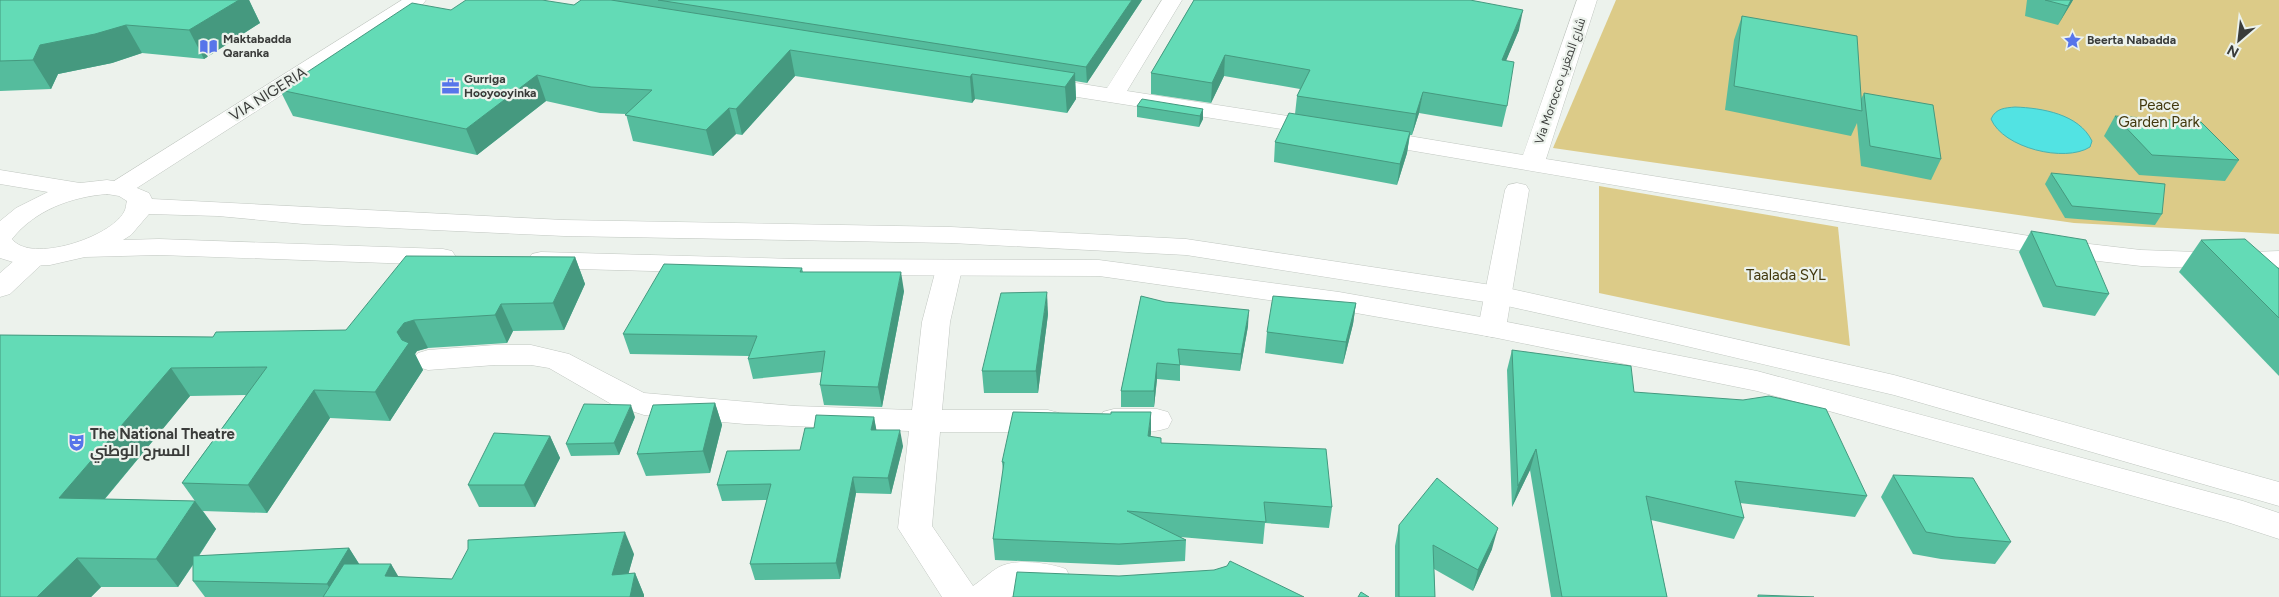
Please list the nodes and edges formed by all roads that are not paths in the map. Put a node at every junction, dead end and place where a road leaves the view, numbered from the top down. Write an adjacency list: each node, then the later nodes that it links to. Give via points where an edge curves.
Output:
1 (416, 0): 8 (main road, VIA NIGERIA)
2 (1172, 0): 5 (main road)
3 (1587, 0): 6 (main road, Via Morocco شارع المغرب)
4 (1016, 80): 5 (main road)
5 (1114, 95): 6 (main road)
6 (1533, 162): 18 (main road, via 1673,188 2055,248 2141,258)
7 (0, 177): 9 (main road)
8 (120, 188): 9 (main road); 11 (main road, via 133,191 140,198)
9 (81, 190): 13 (main road, via 25,212 6,228)
10 (1518, 190): 21 (main road)
11 (141, 206): 12 (main road, via 564,228); 14 (main road, via 136,217 123,229)
12 (950, 235): 19 (main road); 21 (main road, via 1186,247)
13 (0, 244): 15 (main road, via 13,256)
14 (82, 249): 15 (main road); 16 (main road, via 159,247)
15 (33, 258): 20 (main road)
16 (471, 258)
17 (511, 259): 19 (main road)
18 (2279, 259)
19 (949, 269): 22 (main road, via 1099,268 1339,301); 25 (main road, via 936,322)
20 (0, 288)
21 (1498, 295): 22 (main road); 26 (main road, via 1894,385)
22 (1492, 328): 28 (main road, via 1756,381)
23 (428, 360): 25 (main road, via 533,355 559,361 641,403 781,416)
24 (1157, 420): 25 (main road)
25 (925, 422): 31 (main road, via 915,528)
26 (2219, 475): 27 (main road); 28 (main road)
27 (2279, 494)
28 (2231, 510): 29 (main road)
29 (2279, 526)
30 (1090, 580): 32 (main road, via 1012,577)
31 (961, 597)
32 (986, 597)

